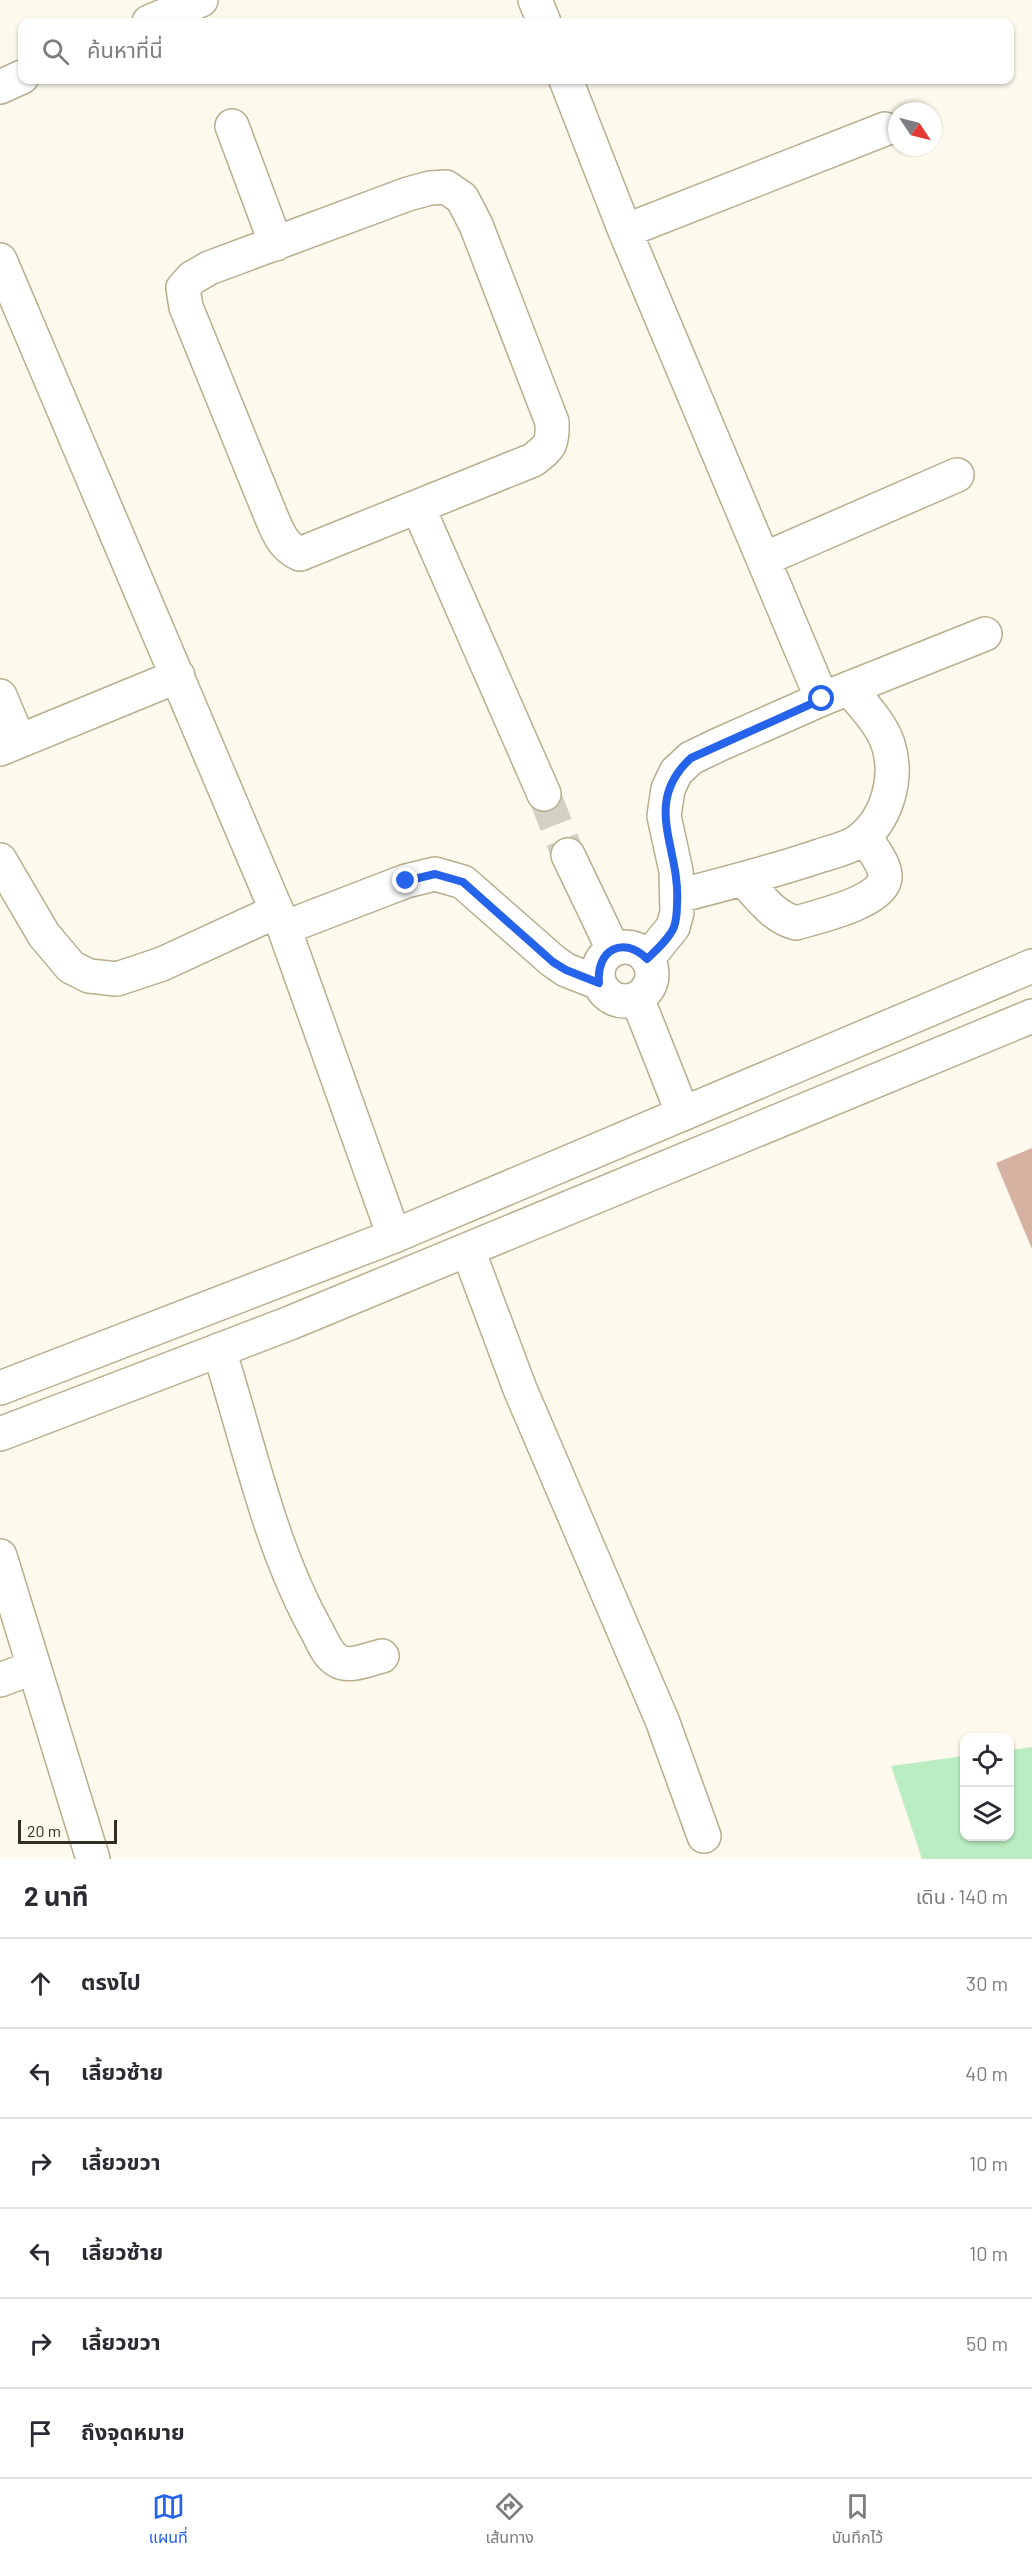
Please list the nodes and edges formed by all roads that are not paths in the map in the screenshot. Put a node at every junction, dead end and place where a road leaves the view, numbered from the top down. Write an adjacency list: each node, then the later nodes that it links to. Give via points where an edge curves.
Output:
1 (201, 0): 3 (main road)
2 (535, 0): 4 (main road)
3 (158, 18)
4 (542, 18)
5 (18, 79): 7 (main road)
6 (568, 84): 10 (main road)
7 (0, 87)
8 (232, 126): 11 (main road)
9 (885, 129): 10 (main road)
10 (625, 231): 15 (main road)
11 (276, 244): 14 (main road, via 209,268 183,288 183,298 283,542 300,554); 14 (main road, via 430,188 446,187 462,198 552,422 553,439 533,460)
12 (0, 260): 17 (main road)
13 (957, 475): 15 (main road)
14 (418, 507): 21 (main road)
15 (764, 559): 18 (main road)
16 (985, 634): 18 (main road)
17 (178, 676): 20 (main road); 27 (main road)
18 (835, 693): 22 (main road, via 877,724 888,743 890,790 884,812); 26 (main road, via 691,758 676,772 668,789 664,816)
19 (0, 696): 20 (main road)
20 (9, 745)
21 (544, 794)
22 (865, 836): 25 (main road, via 855,844); 25 (main road, via 885,879 882,887 858,904 796,923 774,912)
23 (568, 855): 28 (main road)
24 (0, 860): 27 (main road, via 44,935 70,967 89,976 117,979)
25 (743, 879): 26 (main road)
26 (678, 896): 29 (main road, via 674,927)
27 (280, 919): 31 (main road, via 435,874 463,882 553,962); 35 (main road)
28 (613, 949): 29 (main road, via 638,950); 31 (main road, via 598,970)
29 (647, 959): 32 (main road, via 651,981)
30 (1032, 966): 34 (main road)
31 (599, 983): 32 (main road, via 614,999)
32 (637, 998): 34 (main road)
33 (1032, 1016): 36 (main road)
34 (683, 1114): 35 (main road)
35 (393, 1236): 38 (main road)
36 (468, 1250): 37 (main road); 44 (main road, via 520,1389 662,1720)
37 (219, 1350): 39 (main road); 41 (main road, via 252,1462 304,1608 330,1654 339,1661 347,1664)
38 (0, 1388)
39 (0, 1434)
40 (0, 1556): 42 (main road)
41 (382, 1656)
42 (34, 1667): 43 (main road); 45 (main road)
43 (0, 1680)
44 (705, 1836)
45 (93, 1859)

